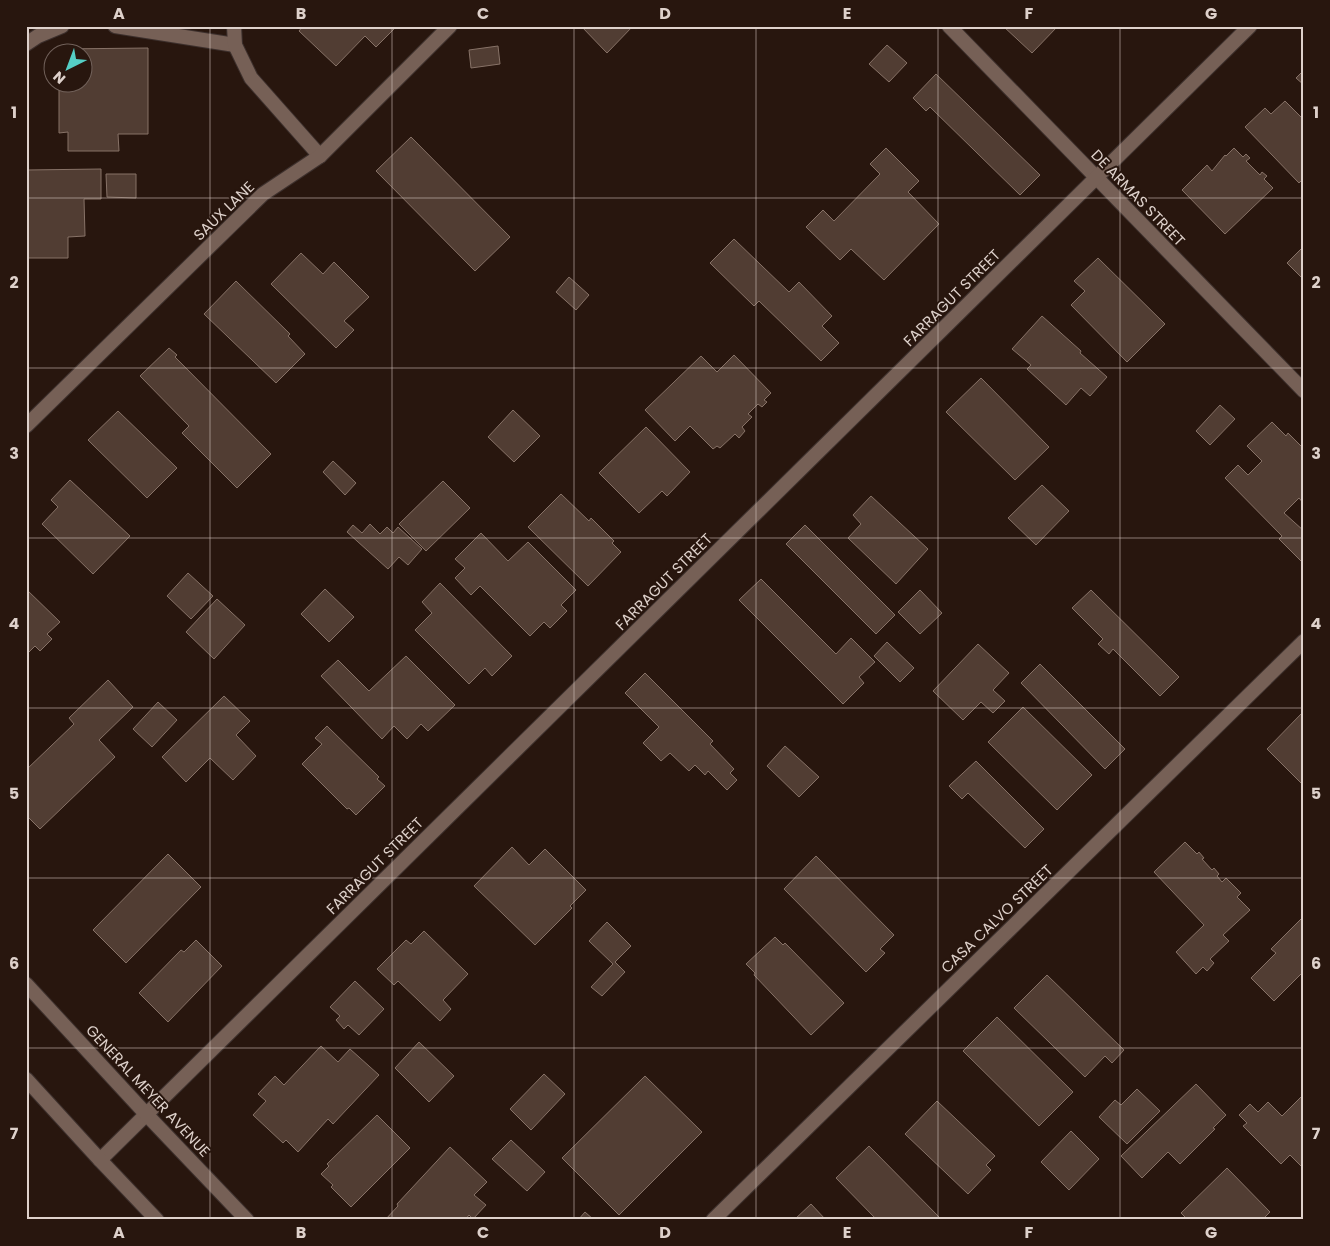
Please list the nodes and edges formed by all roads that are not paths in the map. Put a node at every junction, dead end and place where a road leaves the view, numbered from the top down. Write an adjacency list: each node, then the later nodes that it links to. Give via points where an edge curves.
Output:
1 (62, 26): 7 (street)
2 (115, 26): 8 (street)
3 (234, 26): 8 (street)
4 (450, 26): 9 (street, SAUX LANE)
5 (949, 26): 10 (street, DE ARMAS STREET)
6 (1250, 26): 10 (street, FARRAGUT STREET)
7 (26, 44)
8 (235, 46): 9 (street, via 251,78)
9 (320, 156): 12 (street, SAUX LANE, via 263,194)
10 (1097, 179): 11 (street, DE ARMAS STREET); 16 (street, FARRAGUT STREET)
11 (1304, 391)
12 (26, 426)
13 (1304, 641): 20 (street, CASA CALVO STREET)
14 (26, 984): 16 (street, GENERAL MEYER AVENUE)
15 (26, 1079): 17 (street)
16 (146, 1114): 17 (street, FARRAGUT STREET); 19 (street, GENERAL MEYER AVENUE)
17 (100, 1160): 18 (street)
18 (157, 1220)
19 (248, 1220)
20 (713, 1220)

